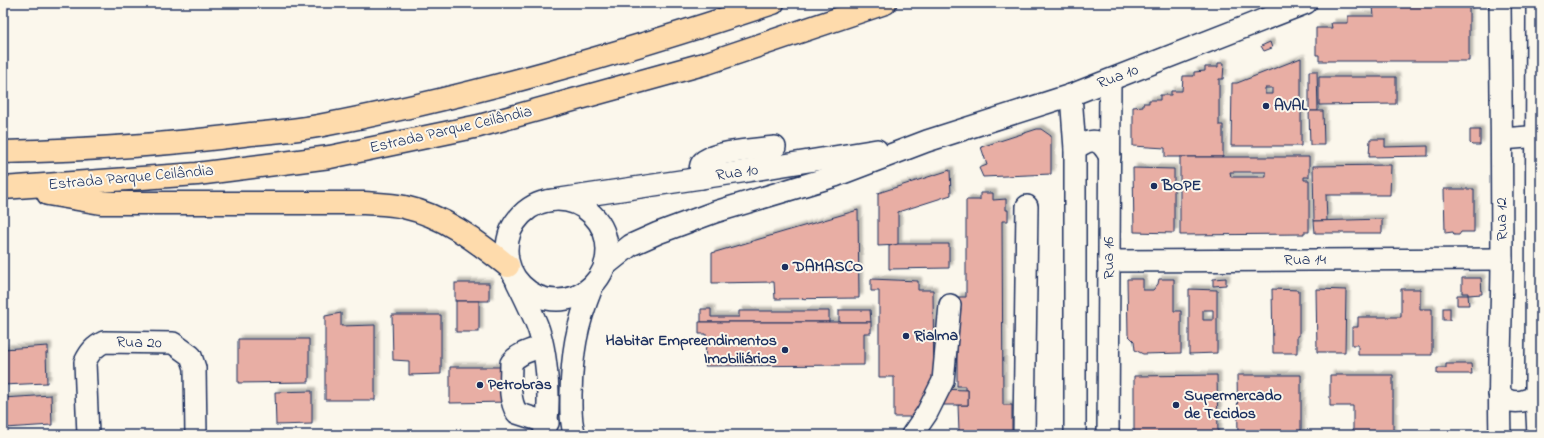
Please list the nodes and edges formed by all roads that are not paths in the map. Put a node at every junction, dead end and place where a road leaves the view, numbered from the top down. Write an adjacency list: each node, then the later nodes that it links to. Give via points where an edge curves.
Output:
1 (773, 3): 13 (highway, Estrada Parque Ceilândia, via 581,62 464,94 316,126 180,143 93,150)
2 (885, 3): 16 (highway, Estrada Parque Ceilândia, via 707,63 479,126 330,157 197,174)
3 (1306, 3): 6 (street, Rua 10)
4 (1500, 3): 9 (street, Rua 12)
5 (1537, 3): 8 (street)
6 (1110, 80): 7 (street, Rua 10); 14 (street, Rua 16)
7 (1071, 95): 10 (street, Rua 10); 12 (street)
8 (1539, 136): 9 (street); 27 (street)
9 (1502, 139): 19 (street, Rua 12)
10 (927, 141): 15 (street, Rua 10); 21 (street, Rua 10, via 835,176 658,232 631,245)
11 (776, 147): 15 (street, via 713,156 702,163)
12 (1075, 149): 14 (street, via 1085,142 1094,141 1104,145); 29 (street)
13 (3, 152)
14 (1110, 157): 20 (street, Rua 16)
15 (700, 178): 17 (street, Rua 10)
16 (8, 188): 22 (highway, via 101,203 364,203 403,207 434,216 465,233)
17 (547, 201): 21 (street, via 564,200 581,206 594,216 604,231 607,242); 22 (street, via 531,207 518,218 512,228 506,249)
18 (1027, 206): 34 (street)
19 (1502, 259): 20 (street, Rua 14); 26 (street, Rua 12)
20 (1109, 261): 35 (street, Rua 16)
21 (606, 265): 23 (street)
22 (513, 274): 23 (street, via 529,293 545,300 562,301 578,297); 25 (street, via 537,326)
23 (592, 287): 32 (street, via 582,312 574,345 571,415)
24 (950, 305): 33 (street, via 943,381 927,413)
25 (542, 347): 28 (street, via 548,397); 28 (street, via 516,356 511,363 511,395 517,413)
26 (1499, 394): 27 (street, via 1508,401 1515,402); 36 (street, Rua 12)
27 (1536, 396): 37 (street)
28 (546, 429)
29 (1075, 434)
30 (88, 435): 31 (street, Rua 20, via 85,362 89,353 104,342 173,344 191,356 195,368)
31 (196, 435)
32 (575, 435)
33 (912, 435)
34 (1024, 435)
35 (1108, 435)
36 (1500, 435)
37 (1538, 435)

